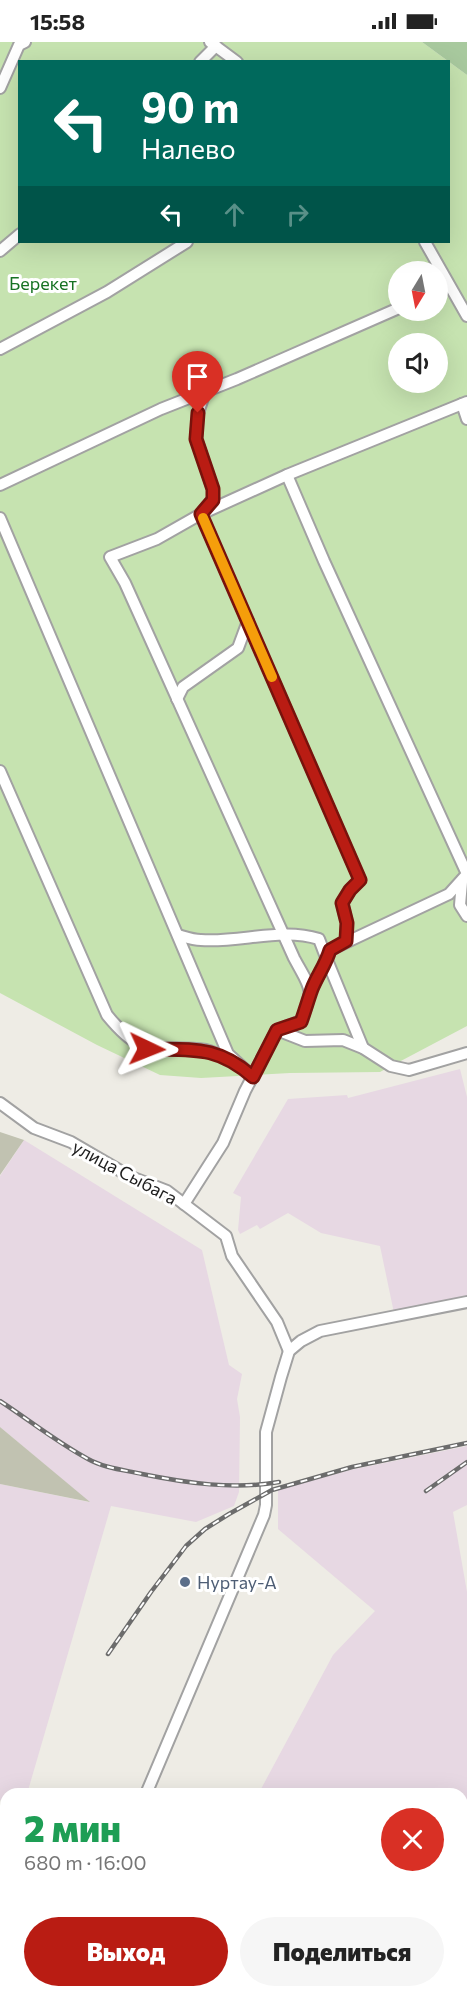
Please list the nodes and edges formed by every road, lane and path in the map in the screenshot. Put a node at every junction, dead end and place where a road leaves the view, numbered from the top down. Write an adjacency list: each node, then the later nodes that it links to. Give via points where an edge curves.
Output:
1 (25, 42): 5 (street, via 19,45)
2 (213, 44): 3 (street); 4 (street)
3 (201, 60)
4 (234, 60)
5 (0, 88)
6 (18, 236): 9 (street)
7 (185, 243): 13 (street, via 107,292)
8 (426, 243): 10 (street)
9 (0, 251)
10 (449, 285): 12 (street)
11 (388, 313): 14 (street)
12 (467, 316)
13 (0, 350)
14 (205, 392): 18 (street); 19 (street, via 196,439 213,500)
15 (465, 403): 16 (street); 17 (street)
16 (467, 419)
17 (287, 475): 19 (street); 24 (street, via 467,874)
18 (0, 485)
19 (201, 514): 21 (street); 22 (street, via 157,539 110,557)
20 (0, 518): 26 (street)
21 (248, 621): 22 (street, via 238,648 183,687); 28 (street, via 360,880 342,903)
22 (177, 699): 27 (street)
23 (0, 771): 34 (street, via 106,1015 130,1040 147,1049 207,1050)
24 (462, 882): 25 (street, via 460,905); 28 (street, via 449,894)
25 (467, 916)
26 (178, 935): 27 (street, via 200,940); 34 (street, via 228,1054)
27 (283, 935): 29 (street, via 319,939); 30 (street)
28 (346, 941): 29 (street, via 330,950)
29 (327, 960): 30 (street); 32 (street)
30 (311, 990): 31 (street, via 301,1022)
31 (277, 1030): 32 (street, via 305,1041 343,1040); 35 (street)
32 (363, 1047): 33 (street, via 391,1066 409,1070)
33 (467, 1053)
34 (238, 1063): 35 (street)
35 (253, 1077): 37 (street, via 223,1143)
36 (0, 1103): 37 (street, улица Сыбага, via 34,1128 167,1191)
37 (184, 1204): 39 (street, улица Сыбага, via 226,1236 232,1256 277,1322)
38 (467, 1302): 39 (street, via 320,1330)
39 (289, 1351): 40 (street, via 266,1432 264,1515)
40 (150, 1788)

